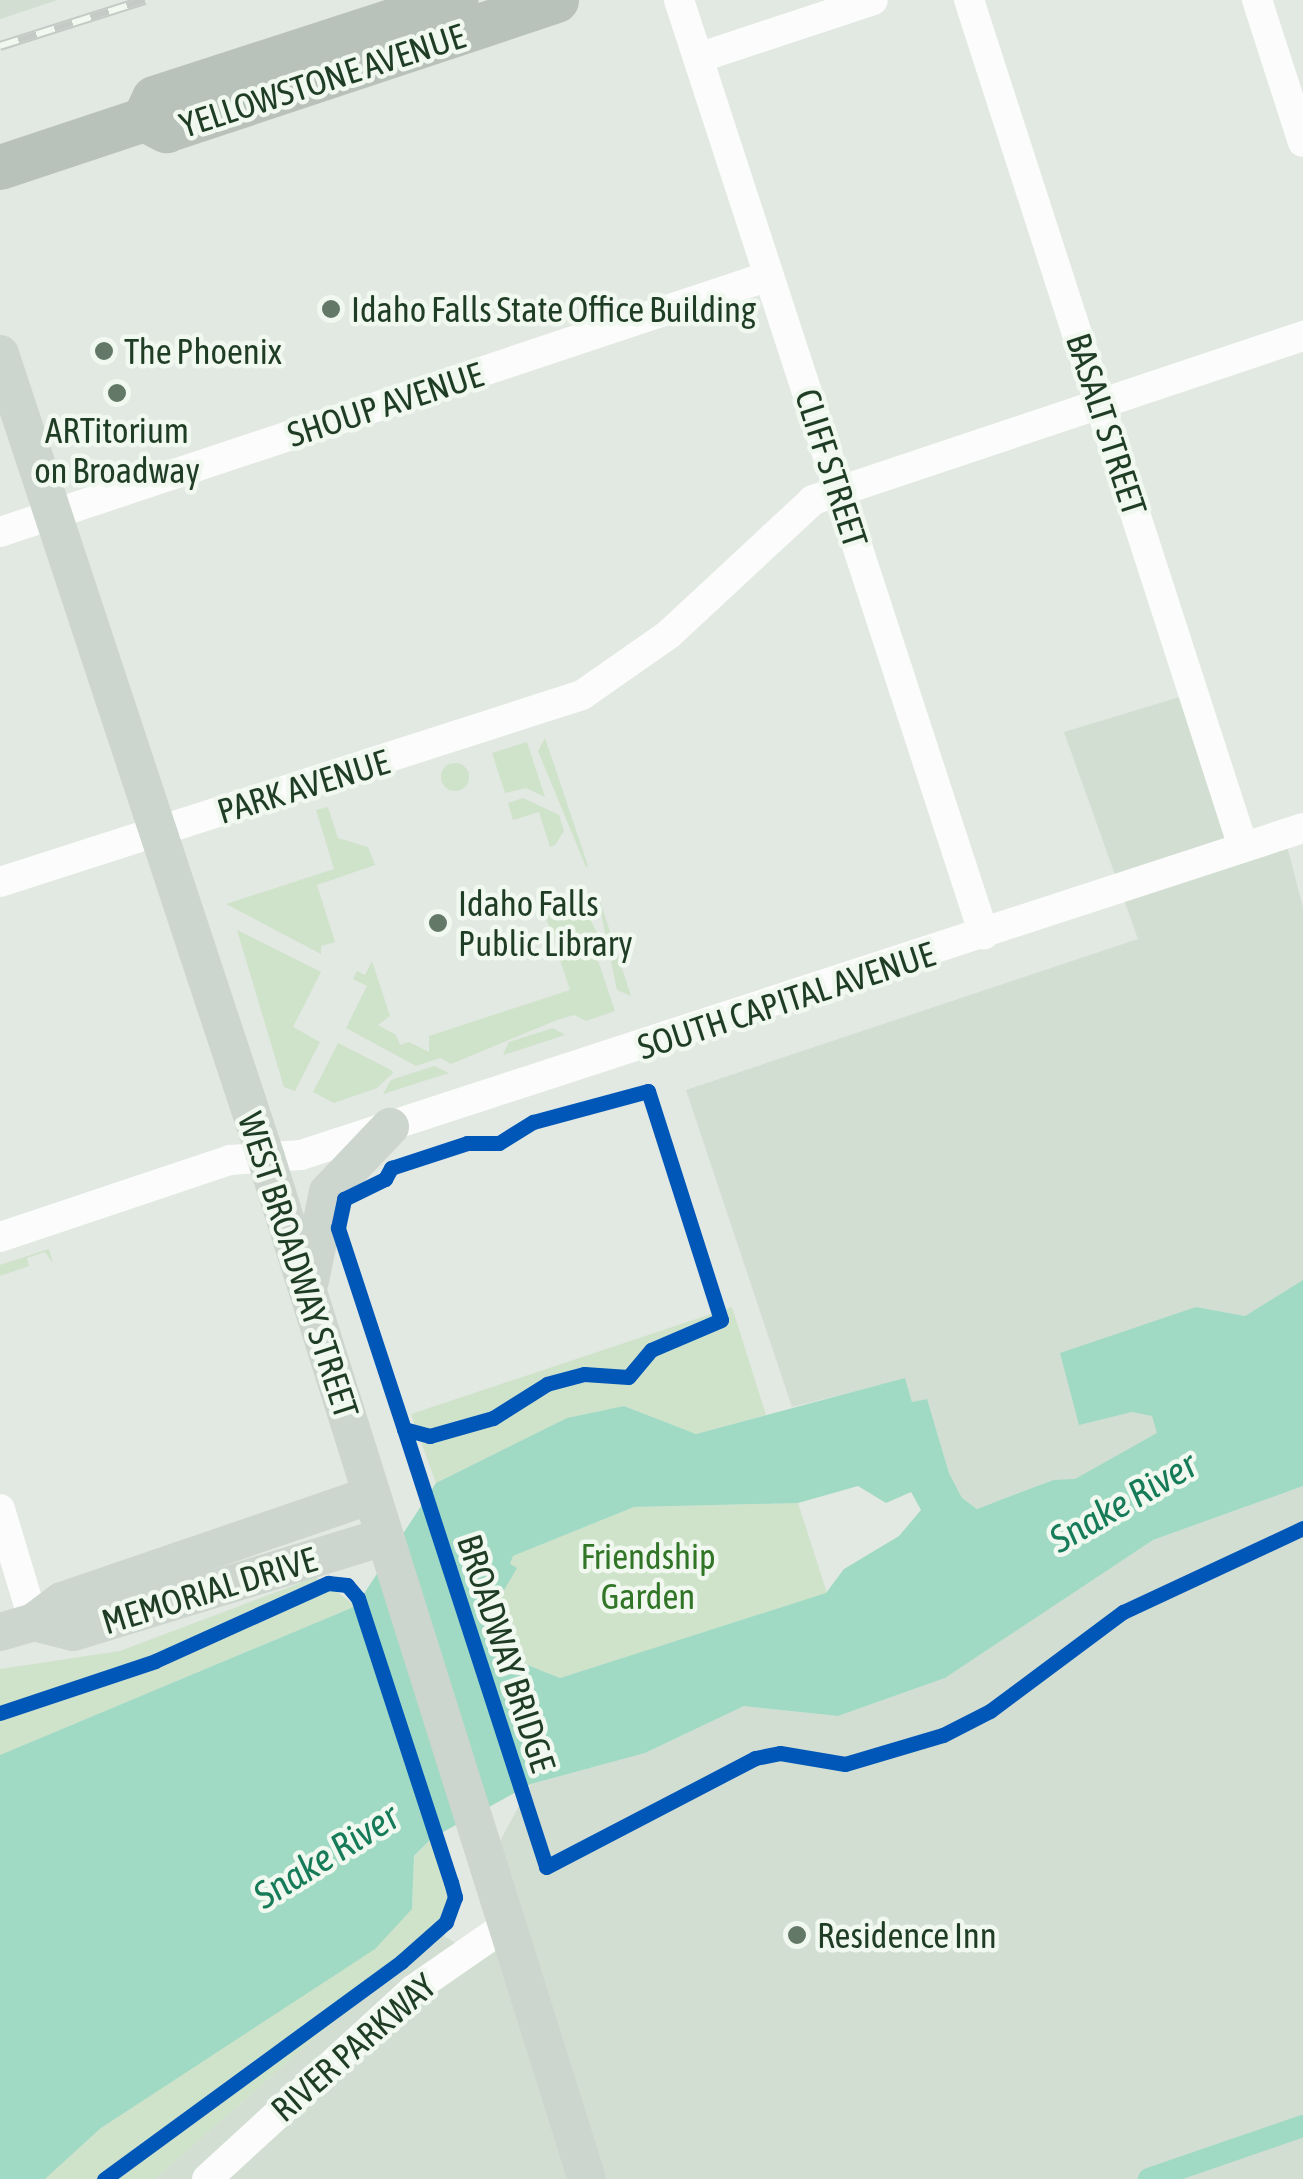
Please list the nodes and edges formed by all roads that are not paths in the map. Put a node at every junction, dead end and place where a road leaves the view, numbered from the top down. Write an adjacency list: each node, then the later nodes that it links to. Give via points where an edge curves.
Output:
1 (455, 0): 8 (highway, YELLOWSTONE AVENUE, via 154,98)
2 (556, 0): 8 (highway, YELLOWSTONE AVENUE, via 166,130)
3 (679, 0): 7 (street, CLIFF STREET)
4 (873, 0): 7 (street)
5 (969, 0): 14 (street, BASALT STREET)
6 (1257, 0): 9 (street)
7 (698, 58): 11 (street, CLIFF STREET)
8 (144, 119): 10 (highway, YELLOWSTONE AVENUE)
9 (1303, 142)
10 (0, 167)
11 (770, 276): 15 (street, CLIFF STREET); 16 (street, SHOUP AVENUE)
12 (1303, 336): 14 (street, PARK AVENUE)
13 (0, 354): 16 (main road, WEST BROADWAY STREET)
14 (1100, 402): 15 (street, PARK AVENUE); 20 (street, BASALT STREET)
15 (838, 488): 19 (street, PARK AVENUE, via 805,506 669,634 603,684); 22 (street, CLIFF STREET)
16 (53, 512): 17 (street, SHOUP AVENUE); 19 (main road, WEST BROADWAY STREET)
17 (0, 532)
18 (1303, 828): 20 (street, SOUTH CAPITAL AVENUE)
19 (156, 831): 21 (street, PARK AVENUE); 24 (main road, WEST BROADWAY STREET)
20 (1243, 848): 22 (street, SOUTH CAPITAL AVENUE)
21 (0, 882)
22 (984, 935): 23 (street, SOUTH CAPITAL AVENUE)
23 (390, 1127): 24 (street, SOUTH CAPITAL AVENUE, via 302,1156); 26 (main road, via 325,1198)
24 (266, 1158): 25 (street, SOUTH CAPITAL AVENUE, via 230,1160); 26 (main road, WEST BROADWAY STREET)
25 (0, 1237)
26 (308, 1293): 27 (main road, WEST BROADWAY STREET)
27 (371, 1495): 29 (main road, WEST BROADWAY STREET); 30 (main road, MEMORIAL DRIVE, via 62,1601)
28 (0, 1509): 30 (street)
29 (386, 1547): 30 (main road, MEMORIAL DRIVE, via 73,1632); 31 (main road, WEST BROADWAY STREET)
30 (17, 1627)
31 (507, 1925): 32 (street, RIVER PARKWAY, via 413,1990); 33 (main road, WEST BROADWAY STREET)
32 (207, 2179)
33 (587, 2179)

